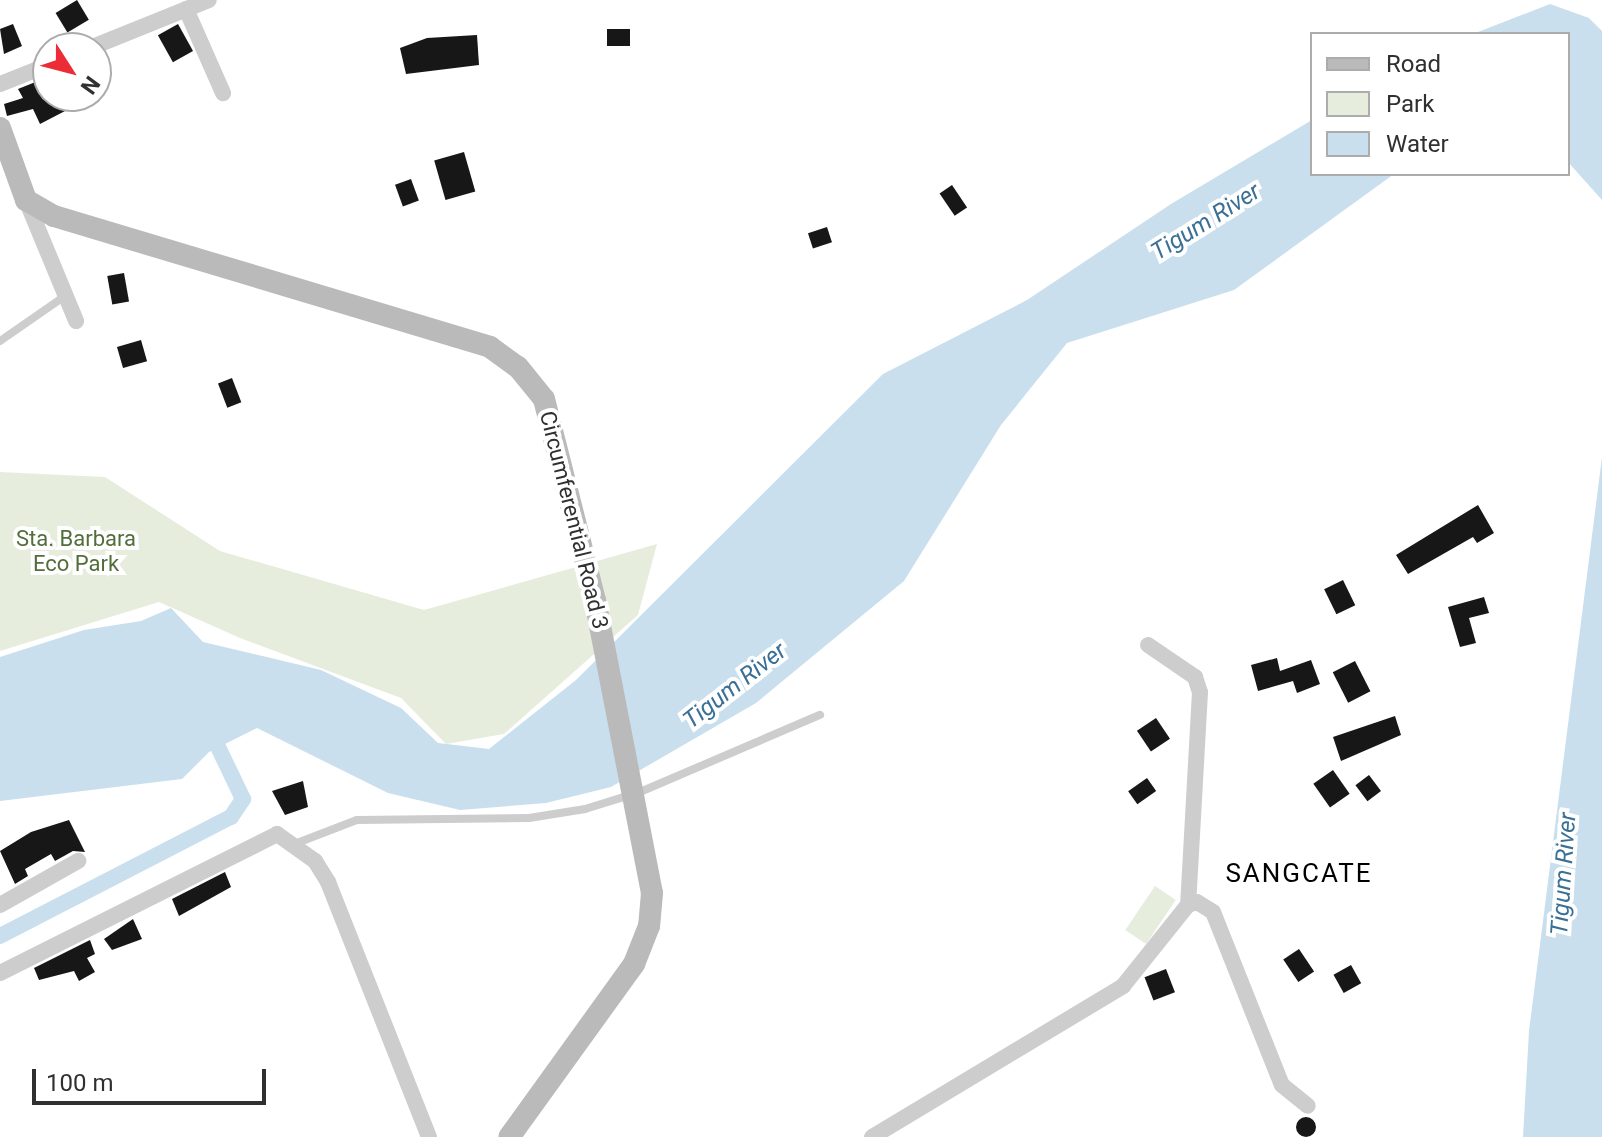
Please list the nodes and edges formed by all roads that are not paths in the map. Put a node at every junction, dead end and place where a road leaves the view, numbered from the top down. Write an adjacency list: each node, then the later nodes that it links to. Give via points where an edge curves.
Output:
1 (209, 0): 2 (street)
2 (186, 9): 3 (street); 6 (street)
3 (112, 39)
4 (32, 71): 5 (street)
5 (0, 84)
6 (223, 93)
7 (0, 128): 8 (main road)
8 (26, 200): 9 (street); 21 (main road, Circumferential Road 3, via 54,216 173,254 490,347 518,367 544,399 595,600 643,825 652,893 649,926 634,964)
9 (66, 296): 10 (street); 11 (lane)
10 (76, 321)
11 (0, 341)
12 (1148, 645): 17 (street, via 1195,677 1200,692)
13 (820, 715): 14 (lane, via 640,792 585,809 529,818 357,820)
14 (297, 843): 18 (street, via 277,834 255,841); 20 (street, via 328,882)
15 (78, 861): 16 (street)
16 (0, 905)
17 (1188, 905): 19 (street, via 1204,903 1213,912 1282,1085); 22 (street, via 1123,986)
18 (0, 973)
19 (1308, 1106)
20 (429, 1137)
21 (509, 1137)
22 (872, 1137)

